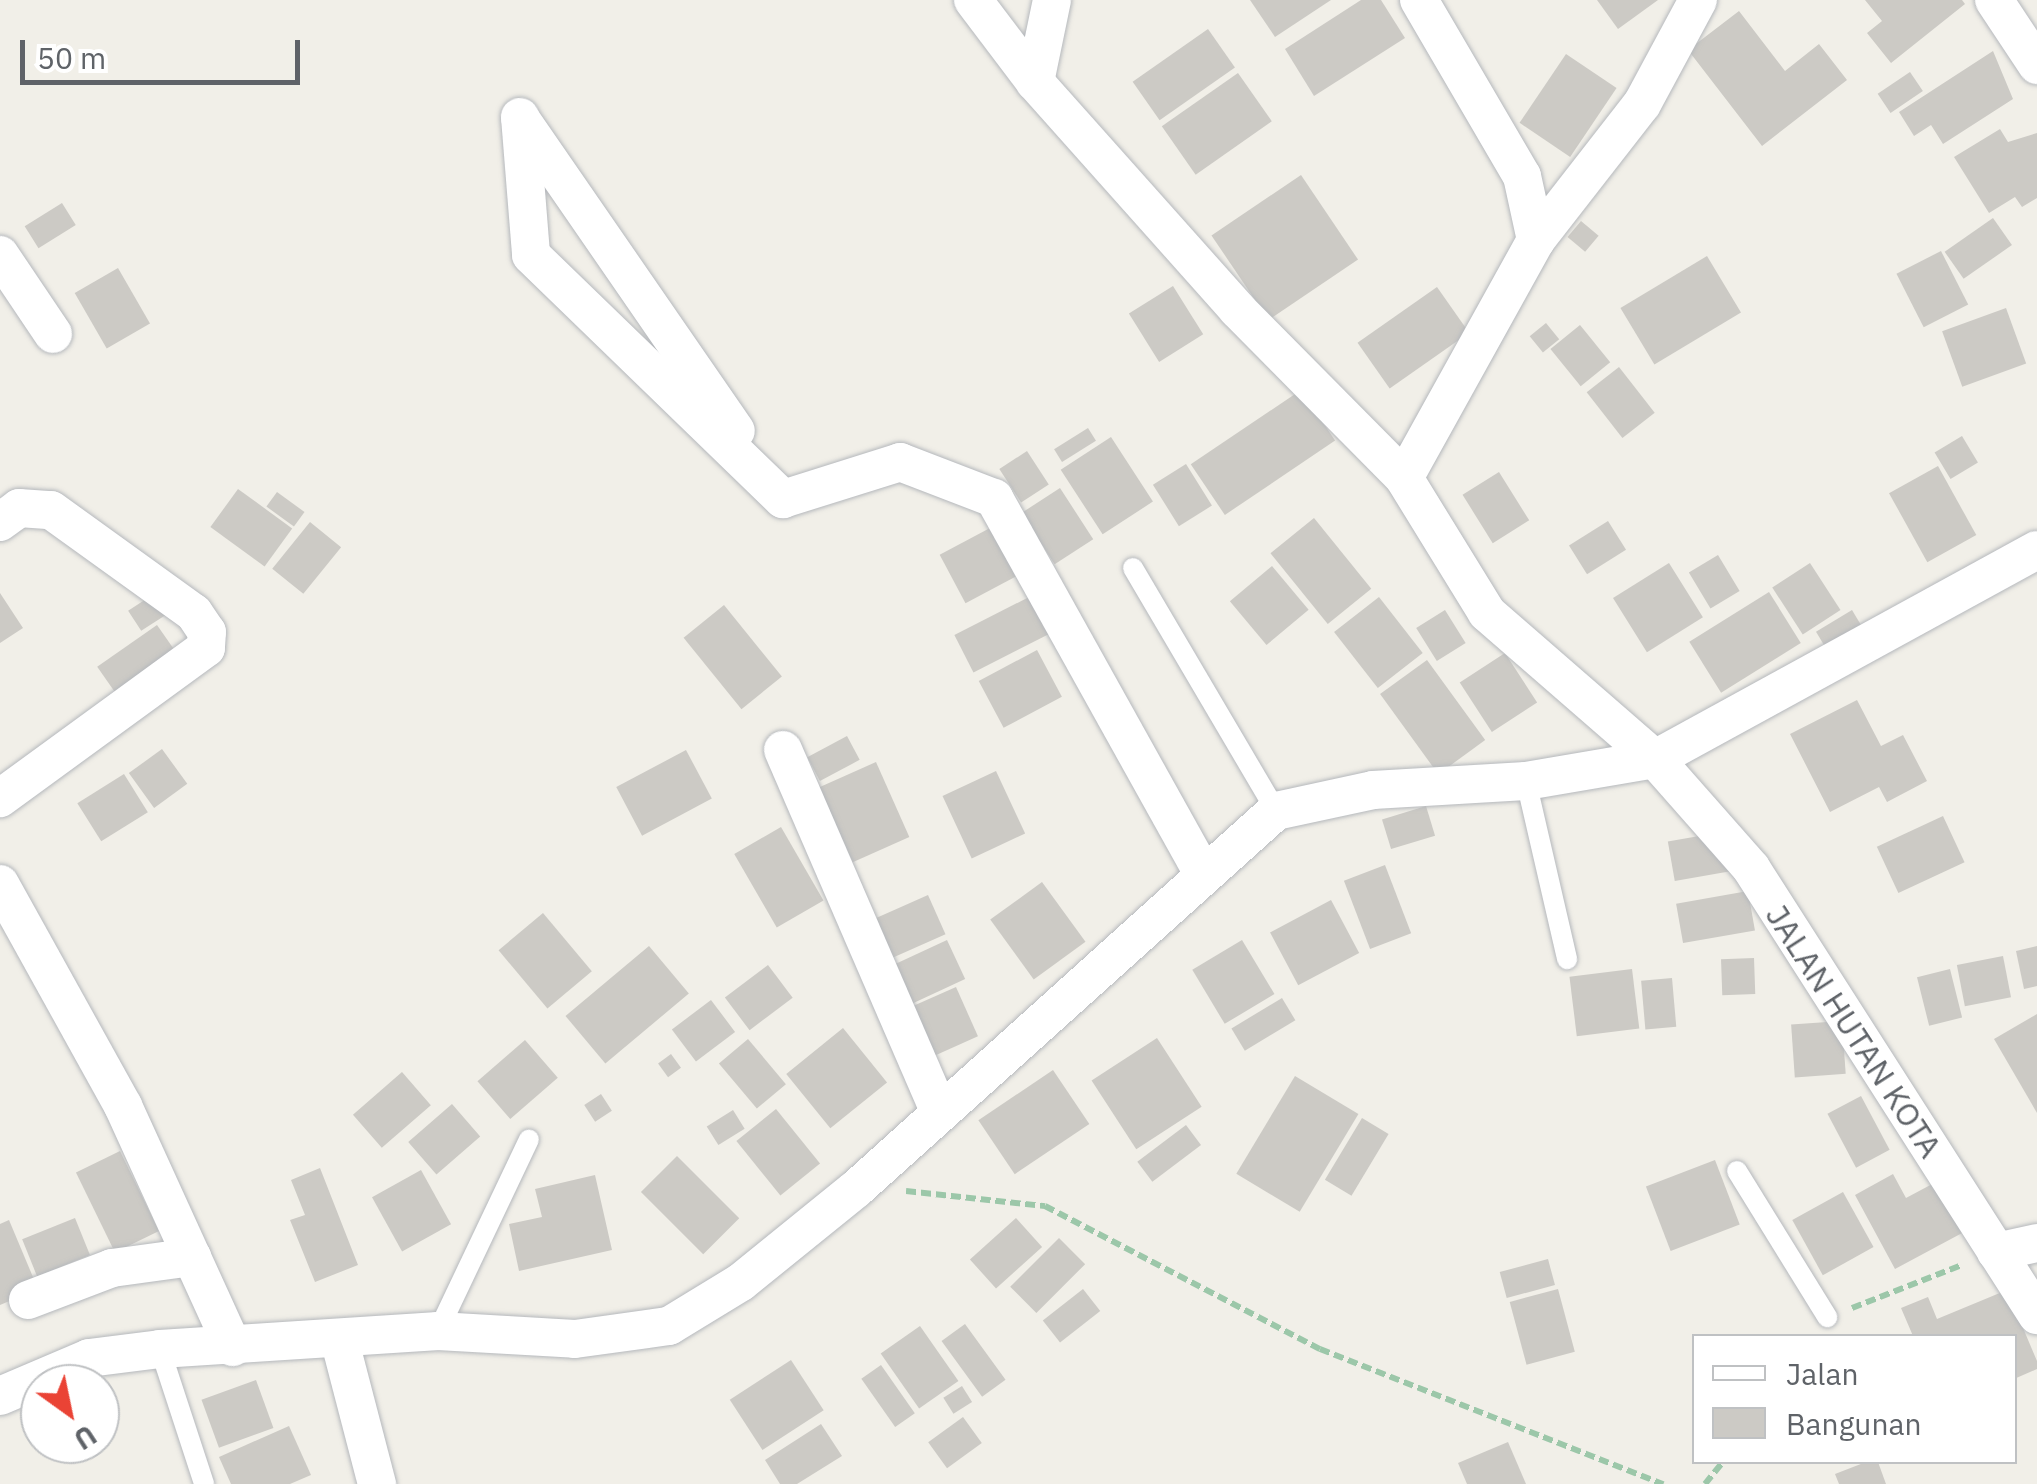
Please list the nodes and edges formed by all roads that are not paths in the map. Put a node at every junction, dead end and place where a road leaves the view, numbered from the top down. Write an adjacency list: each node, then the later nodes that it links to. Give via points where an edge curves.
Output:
1 (973, 0): 7 (street, JALAN HUTAN KOTA)
2 (1052, 0): 7 (street)
3 (1419, 0): 8 (street, via 1522,176)
4 (1698, 0): 8 (street, via 1642,104)
5 (1994, 0): 6 (street)
6 (2037, 65)
7 (1034, 82): 11 (street, JALAN HUTAN KOTA, via 1246,319)
8 (1536, 240): 11 (street)
9 (0, 255): 10 (street)
10 (53, 334)
11 (1404, 478): 17 (street, JALAN HUTAN KOTA, via 1488,613)
12 (783, 498): 12 (street, via 739,435 520,117 531,254); 21 (street, via 900,462 994,498)
13 (0, 522): 19 (street, via 20,508 51,510 194,612 207,632 206,648)
14 (2037, 550): 17 (street)
15 (1133, 568): 20 (lane)
16 (784, 750): 24 (street)
17 (1655, 759): 18 (street); 28 (street, JALAN HUTAN KOTA, via 1751,868)
18 (1526, 781): 20 (street, via 1373,790); 23 (lane)
19 (0, 798)
20 (1276, 811): 21 (street)
21 (1203, 874): 24 (street)
22 (0, 884): 29 (street, via 123,1106)
23 (1567, 959)
24 (940, 1112): 33 (street, via 740,1282 669,1326 575,1340)
25 (528, 1139): 33 (lane)
26 (1738, 1171): 32 (lane)
27 (2037, 1243): 28 (street)
28 (1996, 1252): 31 (street, JALAN HUTAN KOTA)
29 (192, 1257): 30 (street, via 112,1268); 35 (street)
30 (28, 1300)
31 (2037, 1315)
32 (1827, 1317)
33 (438, 1331): 34 (street)
34 (340, 1342): 35 (street); 39 (street)
35 (233, 1347): 36 (street)
36 (160, 1348): 37 (street, via 89,1358); 38 (lane)
37 (0, 1396)
38 (204, 1484)
39 (377, 1484)

